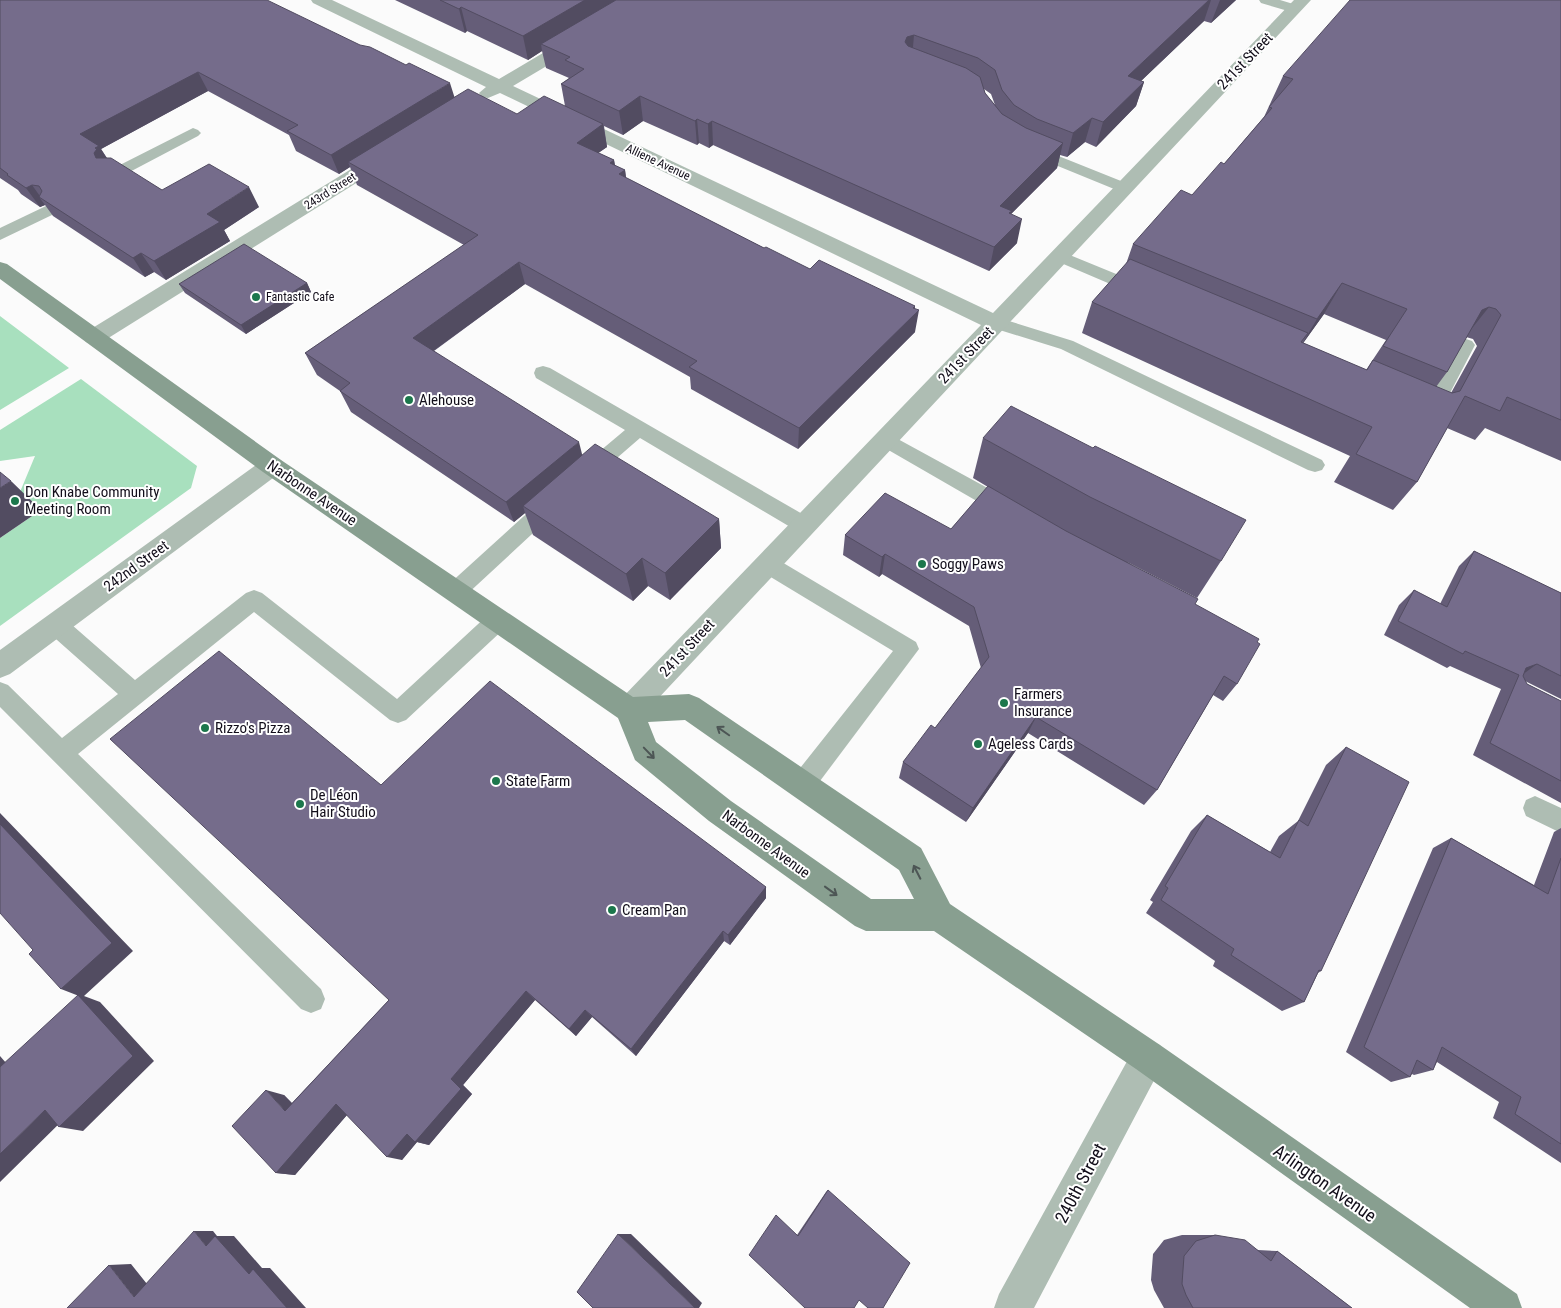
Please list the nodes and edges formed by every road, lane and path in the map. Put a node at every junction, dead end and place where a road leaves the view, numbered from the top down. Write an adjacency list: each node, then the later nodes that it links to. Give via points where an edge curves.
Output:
1 (320, 0): 5 (street, Alliene Avenue)
2 (1266, 0): 3 (lane)
3 (1299, 5): 11 (street, 241st Street)
4 (594, 30): 5 (street)
5 (499, 86): 6 (street); 17 (street, Alliene Avenue)
6 (474, 102)
7 (193, 133): 10 (lane)
8 (1019, 144): 11 (lane)
9 (398, 149): 18 (street, 243rd Street)
10 (116, 173)
11 (1125, 188): 14 (street, 241st Street)
12 (46, 211): 13 (lane)
13 (0, 235)
14 (1060, 256): 16 (lane); 17 (street, 241st Street)
15 (0, 269): 18 (main road, Narbonne Avenue)
16 (1159, 298)
17 (996, 323): 23 (street, 241st Street); 24 (lane, via 1067,345)
18 (94, 337): 25 (main road, Narbonne Avenue)
19 (1466, 345): 21 (lane, via 1430,414)
20 (543, 373): 22 (lane)
21 (1411, 406)
22 (638, 429): 27 (lane); 29 (lane)
23 (885, 439): 26 (lane); 27 (street, 241st Street)
24 (1315, 465)
25 (272, 466): 29 (main road, Narbonne Avenue); 31 (street, 242nd Street)
26 (1026, 519)
27 (804, 525): 28 (street, 241st Street)
28 (767, 564): 35 (street, 241st Street); 37 (lane, via 908,649)
29 (456, 591): 30 (main road, Narbonne Avenue)
30 (498, 620): 34 (lane, via 398,712 254,599); 35 (main road, Narbonne Avenue)
31 (56, 625): 32 (street, 242nd Street); 34 (lane)
32 (0, 666)
33 (0, 692): 36 (lane)
34 (135, 694): 36 (lane)
35 (629, 710): 37 (main road, one-way to 35, via 689,707); 40 (main road, Narbonne Avenue, one-way to 40, via 645,751 720,811 866,915)
36 (61, 753): 41 (lane)
37 (802, 785): 40 (main road, one-way to 37, via 910,859)
38 (1535, 808): 39 (lane)
39 (1561, 821)
40 (939, 915): 42 (main road)
41 (311, 999)
42 (1148, 1057): 43 (street, 240th Street); 44 (main road, Arlington Avenue)
43 (1013, 1308)
44 (1503, 1308)

